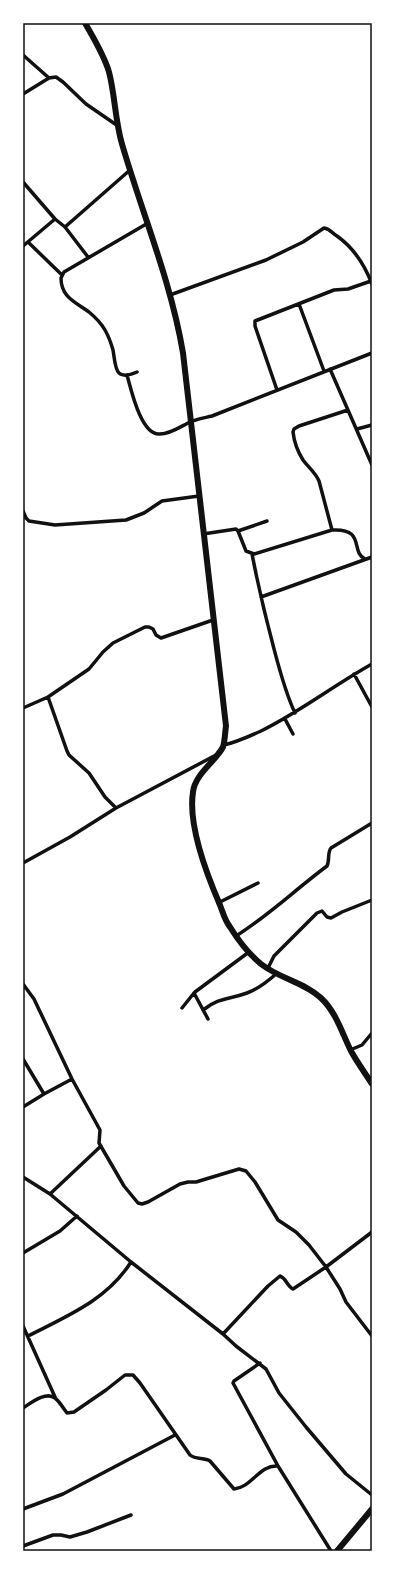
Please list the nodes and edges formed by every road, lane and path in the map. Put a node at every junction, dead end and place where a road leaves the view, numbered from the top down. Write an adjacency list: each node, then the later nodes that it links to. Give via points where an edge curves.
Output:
1 (85, 23): 5 (main road, via 108,72)
2 (23, 55): 3 (street)
3 (49, 78): 4 (street); 5 (street, via 60,79 86,104)
4 (23, 94)
5 (118, 126): 6 (main road)
6 (130, 170): 9 (main road); 10 (street)
7 (23, 182): 8 (street)
8 (55, 219): 10 (street); 11 (street)
9 (148, 223): 13 (street); 16 (main road)
10 (65, 228): 13 (street)
11 (28, 242): 12 (street); 14 (street)
12 (23, 246)
13 (88, 258): 14 (street)
14 (62, 275): 22 (street, via 61,282 66,295 101,324 109,338 115,369)
15 (372, 283): 16 (street, via 365,267 349,246 324,228 303,242 266,260); 17 (street, via 334,290)
16 (170, 295): 25 (main road, via 182,347)
17 (299, 304): 20 (street); 23 (street, via 257,319 255,323)
18 (372, 353): 19 (street)
19 (330, 369): 20 (street); 24 (street)
20 (324, 371): 23 (street)
21 (137, 372): 22 (street)
22 (127, 376): 25 (street, via 143,422 152,432 161,434)
23 (277, 390): 25 (street)
24 (348, 410): 27 (street); 32 (street, via 299,426 293,432 304,461 319,481)
25 (190, 422): 29 (main road)
26 (372, 425): 27 (street)
27 (357, 429): 28 (street)
28 (372, 465)
29 (199, 496): 30 (street, via 162,501 144,513 126,520 55,525 29,521); 34 (main road)
30 (23, 512)
31 (267, 521): 33 (street)
32 (332, 530): 35 (street); 37 (street, via 345,530 352,535)
33 (238, 531): 34 (street, via 234,528); 35 (street, via 244,548)
34 (203, 534): 39 (main road)
35 (252, 554): 38 (street)
36 (372, 557): 37 (street)
37 (365, 559): 38 (street)
38 (261, 597): 45 (street, via 286,690)
39 (213, 620): 42 (street, via 161,638 149,627 129,634 113,643 89,669); 48 (main road, via 226,726)
40 (372, 664): 41 (street)
41 (354, 674): 43 (street); 45 (street)
42 (48, 697): 44 (street); 50 (street, via 69,755 89,772 105,797)
43 (372, 707)
44 (23, 708)
45 (295, 713): 46 (street)
46 (285, 719): 47 (street); 48 (street, via 237,742)
47 (293, 734)
48 (224, 745): 49 (main road)
49 (219, 754): 50 (street); 55 (main road, via 196,782 192,811 201,851)
50 (116, 808): 52 (street)
51 (372, 824): 56 (street, via 331,848 327,866)
52 (23, 863)
53 (258, 883): 55 (street)
54 (372, 900): 58 (street, via 331,918 322,911 317,913 274,956)
55 (218, 903): 56 (main road)
56 (236, 936): 57 (main road)
57 (250, 952): 58 (main road); 63 (street)
58 (268, 968): 59 (main road)
59 (276, 974): 65 (street, via 255,990 218,1000); 68 (main road, via 305,986 322,998 331,1009)
60 (23, 984): 61 (street)
61 (28, 989): 62 (street); 70 (street)
62 (23, 992)
63 (194, 993): 64 (street); 65 (street)
64 (182, 1008)
65 (202, 1010): 66 (street)
66 (208, 1019)
67 (372, 1033): 68 (street, via 362,1045)
68 (351, 1051): 71 (main road)
69 (23, 1059): 72 (street)
70 (72, 1079): 72 (street); 74 (street, via 100,1130)
71 (372, 1084)
72 (44, 1094): 73 (street)
73 (23, 1107)
74 (101, 1146): 76 (street); 81 (street, via 124,1186 140,1204 180,1184 196,1182 239,1169 246,1171 278,1220 296,1232)
75 (23, 1177): 76 (street)
76 (50, 1194): 77 (street)
77 (77, 1216): 79 (street, via 60,1231); 80 (street)
78 (372, 1232): 81 (street)
79 (23, 1253)
80 (131, 1262): 83 (street); 84 (street, via 122,1276 105,1292)
81 (326, 1267): 83 (street, via 295,1288 291,1288 280,1276); 85 (street, via 346,1302)
82 (23, 1326): 84 (street)
83 (223, 1334): 86 (street)
84 (28, 1336): 87 (street)
85 (372, 1336)
86 (260, 1363): 90 (street, via 233,1383); 91 (street, via 271,1376 279,1393 346,1474)
87 (55, 1398): 88 (street, via 49,1395); 89 (street, via 67,1412 74,1412 125,1375 133,1375)
88 (23, 1408)
89 (175, 1435): 90 (street, via 190,1455 213,1463 234,1489 269,1466); 92 (street, via 63,1494)
90 (278, 1466): 96 (street)
91 (372, 1495)
92 (23, 1509)
93 (372, 1509): 97 (main road)
94 (131, 1515): 95 (street, via 70,1537 53,1535)
95 (23, 1546)
96 (331, 1551)
97 (337, 1551)

